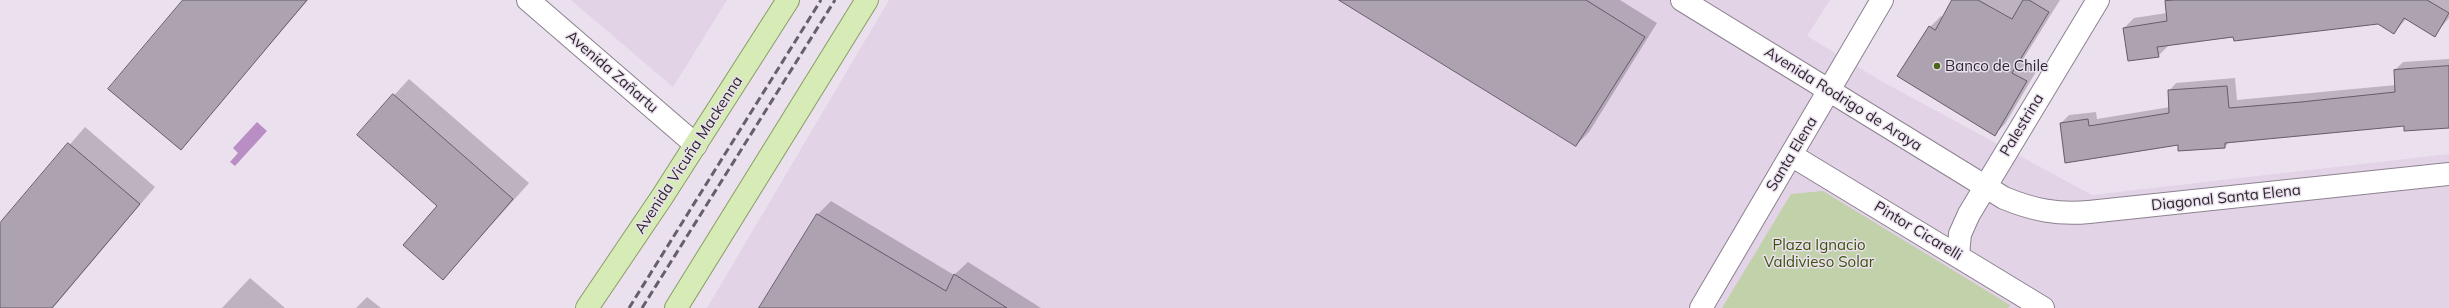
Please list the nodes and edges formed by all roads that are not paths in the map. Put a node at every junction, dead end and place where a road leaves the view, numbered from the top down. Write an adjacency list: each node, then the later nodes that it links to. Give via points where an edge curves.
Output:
1 (528, 0): 8 (main road, Avenida Zañartu)
2 (788, 0): 8 (main road, Avenida Vicuña Mackenna)
3 (867, 0): 16 (main road)
4 (1682, 0): 7 (main road, Avenida Rodrigo de Araya)
5 (1882, 0): 7 (main road, Santa Elena)
6 (2098, 0): 11 (main road, Palestrina)
7 (1830, 90): 9 (main road, Santa Elena); 11 (main road, Avenida Rodrigo de Araya)
8 (696, 144): 15 (main road, Avenida Vicuña Mackenna)
9 (1791, 155): 13 (main road, Pintor Cicarelli); 17 (main road, Santa Elena)
10 (2449, 174): 12 (main road, Diagonal Santa Elena, via 2067,214 2046,212)
11 (1985, 187): 12 (main road, Avenida Rodrigo de Araya); 13 (main road, Palestrina, via 1960,234)
12 (2004, 198)
13 (1958, 255): 14 (main road, Pintor Cicarelli)
14 (2033, 305)
15 (587, 308)
16 (676, 308)
17 (1701, 308)

